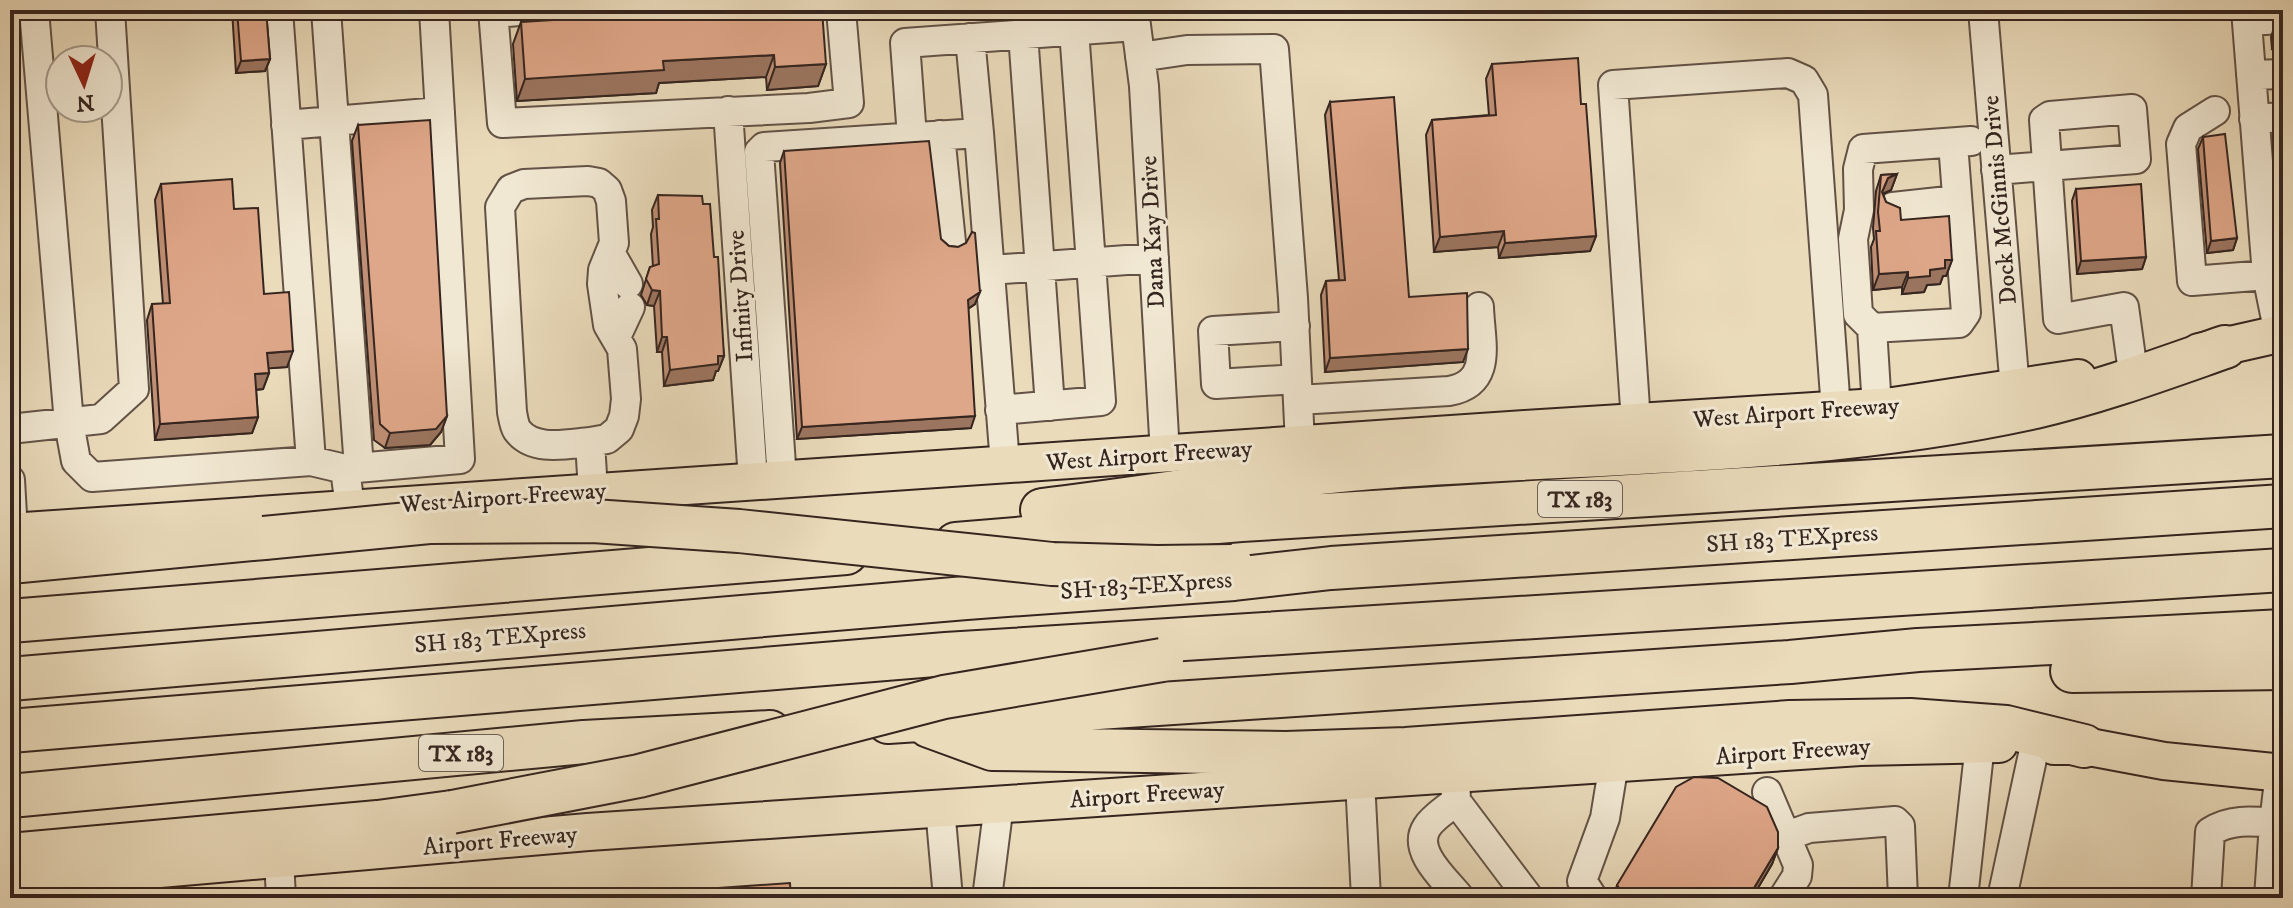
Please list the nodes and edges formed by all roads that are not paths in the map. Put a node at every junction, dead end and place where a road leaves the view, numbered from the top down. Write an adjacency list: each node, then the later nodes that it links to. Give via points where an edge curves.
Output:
1 (34, 10): 54 (street)
2 (110, 10): 54 (street, via 134,389 101,419)
3 (278, 10): 24 (street)
4 (326, 10): 23 (street)
5 (434, 10): 20 (street)
6 (532, 10): 9 (street)
7 (841, 10): 19 (street, via 849,103)
8 (1983, 10): 28 (street, Dock McGinnis Drive)
9 (493, 12): 19 (street, via 502,123)
10 (2247, 16): 12 (street); 18 (street)
11 (1135, 18): 13 (street); 16 (street, Dana Kay Drive)
12 (2283, 19)
13 (1074, 30): 14 (street); 36 (street)
14 (1023, 34): 15 (street); 37 (street)
15 (970, 38): 25 (street); 27 (street, via 905,43)
16 (1140, 57): 35 (street, Dana Kay Drive); 41 (street, via 1187,50 1274,49)
17 (2283, 74): 18 (street)
18 (2251, 75): 21 (street)
19 (728, 111): 64 (street, Infinity Drive)
20 (440, 112): 23 (street); 62 (street, via 460,459)
21 (2254, 113): 22 (street); 39 (street); 39 (street, via 2215,111 2188,128 2181,144 2192,276)
22 (2283, 117)
23 (333, 119): 24 (street); 62 (street)
24 (286, 125): 60 (street)
25 (979, 133): 26 (street); 38 (street)
26 (940, 135): 27 (street); 33 (street)
27 (912, 137): 64 (street, via 764,147 759,152)
28 (1994, 140): 29 (street); 30 (street, Dock McGinnis Drive)
29 (1953, 143): 31 (street); 32 (street, via 1863,149 1858,169)
30 (1996, 170): 46 (street, via 2048,167 2058,319 2124,307); 47 (street, Dock McGinnis Drive)
31 (1957, 200): 32 (street); 42 (street, via 1966,313 1959,323)
32 (1874, 209): 42 (street, via 1853,239 1858,314)
33 (951, 242)
34 (611, 254): 44 (street, via 602,284 608,325); 44 (street, via 629,295); 56 (street, via 611,201 599,183 524,184 504,198 500,225 517,430 531,442 549,445)
35 (1154, 258): 36 (street); 58 (street, Dana Kay Drive)
36 (1092, 262): 37 (street); 49 (street, via 1101,401)
37 (1041, 266): 38 (street); 49 (street)
38 (990, 270): 51 (street, via 982,309)
39 (2275, 274): 43 (street)
40 (1479, 307): 48 (street, via 1481,362 1471,385 1449,391)
41 (1295, 326): 48 (street); 48 (street, via 1213,331 1216,384)
42 (1872, 328): 50 (street)
43 (2281, 334): 45 (main road, West Airport Freeway)
44 (616, 337): 56 (street, via 622,349 624,416 607,439)
45 (2225, 347): 46 (main road, West Airport Freeway); 69 (highway, via 2034,407 1894,431 1804,442 1249,480 985,516)
46 (2132, 365): 47 (main road, West Airport Freeway)
47 (2015, 389): 50 (main road, West Airport Freeway)
48 (1297, 390): 57 (street)
49 (1050, 406): 51 (street)
50 (1877, 408): 52 (main road, West Airport Freeway)
51 (1000, 410): 61 (street)
52 (1836, 410): 53 (main road, West Airport Freeway); 53 (street, via 1813,95 1804,80 1788,73 1613,85)
53 (1636, 422): 57 (main road, West Airport Freeway)
54 (69, 423): 55 (street); 60 (street, via 76,461 92,477)
55 (10, 429)
56 (590, 442): 65 (street)
57 (1300, 444): 58 (main road, West Airport Freeway)
58 (1165, 454): 61 (main road, West Airport Freeway)
59 (2283, 456): 69 (highway, TX 183, via 1241,520)
60 (311, 461): 62 (street)
61 (1005, 464): 64 (main road, West Airport Freeway)
62 (352, 468): 67 (street)
63 (10, 480): 68 (street)
64 (768, 480): 65 (main road, West Airport Freeway)
65 (593, 491): 67 (main road, West Airport Freeway)
66 (2283, 506): 71 (highway, SH 183 TEXpress)
67 (350, 507): 68 (main road, West Airport Freeway)
68 (11, 542): 71 (highway, bridge, via 264,538 429,522 593,521 1052,564)
69 (878, 550): 72 (highway, TX 183)
70 (2283, 570): 74 (highway, via 1237,636)
71 (1233, 572): 77 (highway, SH 183 TEXpress)
72 (10, 621)
73 (2283, 631): 75 (highway, TX 183)
74 (1161, 650): 79 (highway, via 946,654); 95 (highway, bridge, via 944,697 639,776 452,812)
75 (1918, 650): 76 (highway, via 2018,672); 78 (highway, TX 183)
76 (2283, 668)
77 (10, 679)
78 (913, 720): 84 (highway, via 992,749 1406,749 1790,722 1910,720 2006,727); 90 (highway, TX 183, via 584,742)
79 (65, 727): 80 (highway); 81 (highway)
80 (10, 731)
81 (10, 741)
82 (1980, 744): 83 (main road, Airport Freeway); 85 (main road, Airport Freeway); 107 (street)
83 (2035, 745): 84 (main road, Airport Freeway); 108 (street)
84 (2084, 746): 86 (main road, Airport Freeway)
85 (1614, 763): 88 (main road, Airport Freeway); 104 (street, via 1605,818 1582,881)
86 (2282, 773): 93 (street)
87 (1360, 780): 88 (main road, Airport Freeway); 91 (main road, Airport Freeway); 101 (street)
88 (1456, 788): 102 (street, via 1422,840 1425,853); 103 (street)
89 (1767, 792): 94 (street)
90 (10, 796)
91 (999, 804): 92 (main road, Airport Freeway); 100 (street)
92 (940, 808): 96 (main road, Airport Freeway); 99 (street)
93 (2278, 823): 109 (street, via 2245,821 2210,832); 110 (street)
94 (1787, 836): 105 (street, via 1798,870); 106 (street, via 1809,828 1895,821)
95 (10, 855)
96 (279, 859): 97 (main road, Airport Freeway); 98 (street)
97 (10, 882)
98 (281, 898)
99 (948, 898)
100 (987, 898)
101 (1366, 898)
102 (1460, 898)
103 (1529, 898)
104 (1593, 898)
105 (1783, 898)
106 (1903, 898)
107 (1963, 898)
108 (2002, 898)
109 (2206, 898)
110 (2269, 898)

